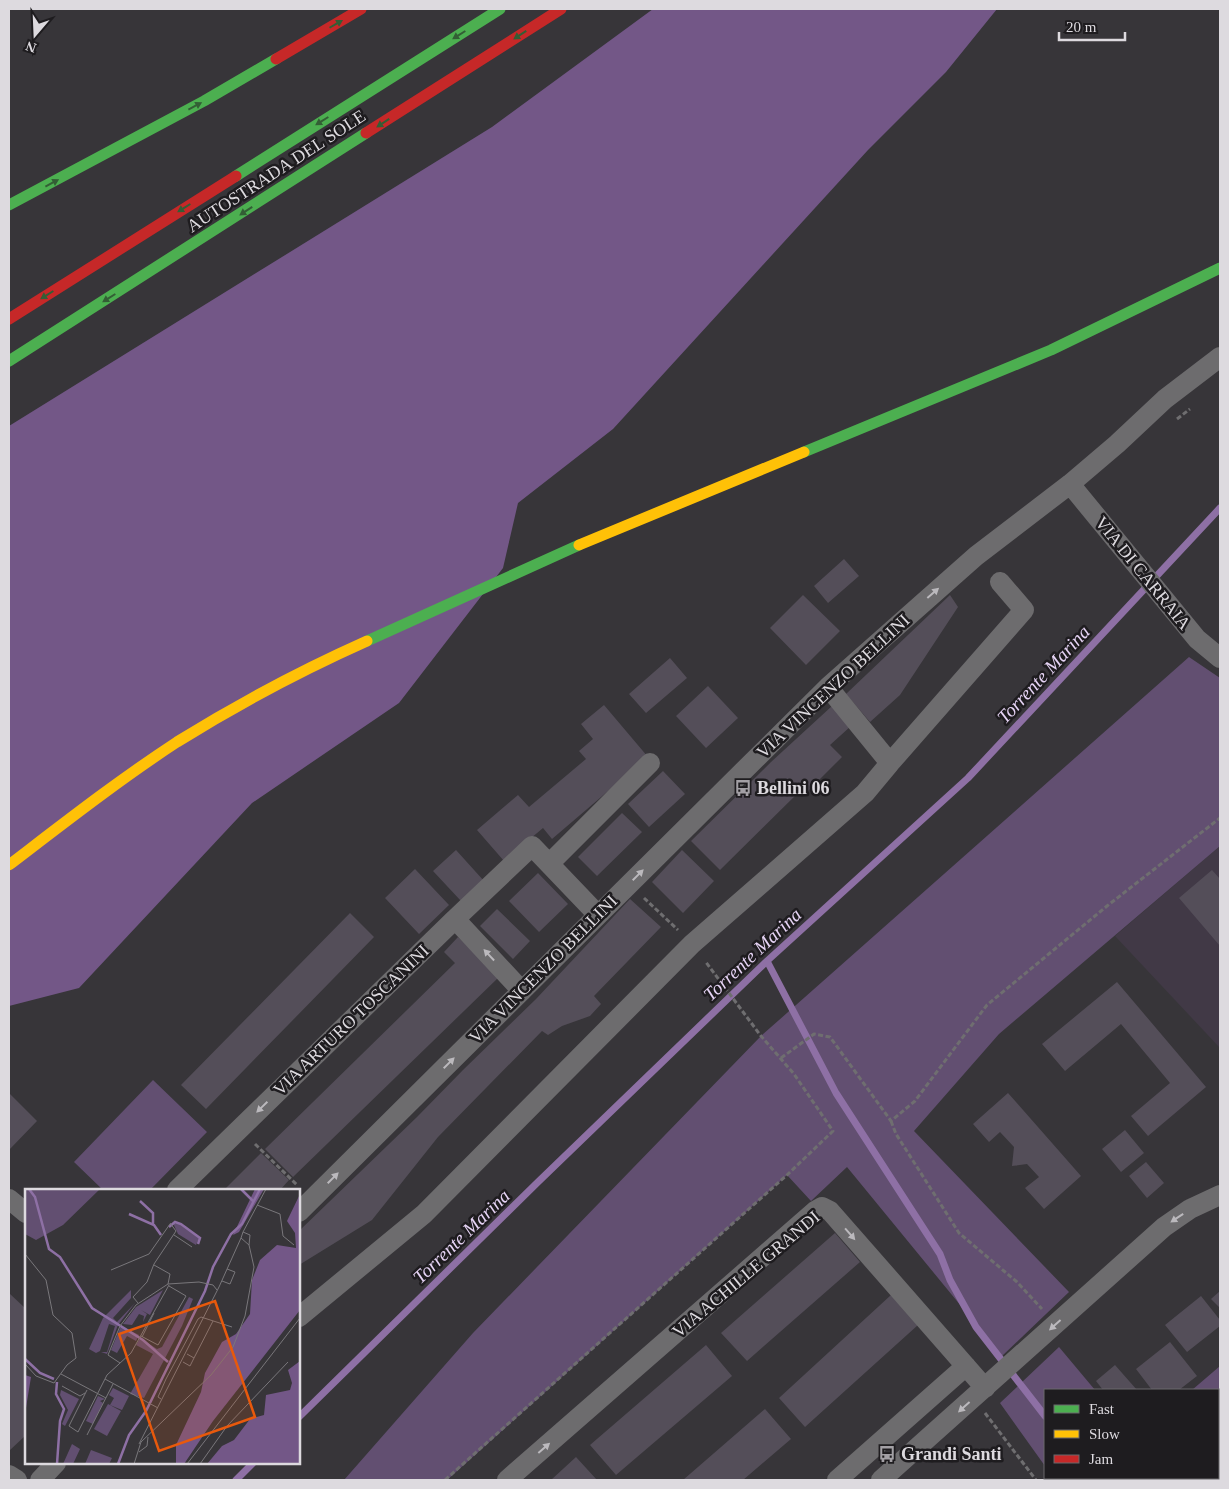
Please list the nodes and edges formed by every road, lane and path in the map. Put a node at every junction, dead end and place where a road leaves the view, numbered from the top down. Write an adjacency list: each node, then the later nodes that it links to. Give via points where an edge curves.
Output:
1 (361, 9): 4 (main road, one-way to 1, via 204,101)
2 (500, 9): 6 (main road, AUTOSTRADA DEL SOLE, one-way to 6)
3 (560, 9): 8 (main road, AUTOSTRADA DEL SOLE, one-way to 8)
4 (9, 205)
5 (1220, 268): 17 (main road, via 1050,350 614,530 333,656 233,708 176,744 99,796)
6 (9, 318)
7 (1220, 357): 9 (street, VIA VINCENZO BELLINI, via 1165,399)
8 (9, 361)
9 (1070, 484): 11 (street, VIA DI CARRAIA, via 1197,639); 12 (street, VIA VINCENZO BELLINI, one-way to 9, via 976,556)
10 (1000, 582): 14 (street, via 1024,610)
11 (1220, 658)
12 (828, 687): 14 (street); 18 (street, VIA VINCENZO BELLINI, one-way to 12)
13 (650, 763): 16 (street)
14 (890, 763): 21 (street, via 865,793)
15 (1220, 818): 24 (path, via 988,1005 914,1102)
16 (549, 864): 19 (street); 20 (street, VIA ARTURO TOSCANINI, via 532,846)
17 (9, 865)
18 (630, 883): 19 (street, VIA VINCENZO BELLINI); 21 (path)
19 (598, 915): 22 (street, VIA VINCENZO BELLINI)
20 (455, 918): 22 (street, one-way to 20); 25 (street, VIA ARTURO TOSCANINI, one-way to 25)
21 (694, 946): 23 (path); 32 (street, via 424,1214)
22 (522, 991): 30 (street, VIA VINCENZO BELLINI, one-way to 22)
23 (780, 1058): 24 (path, via 814,1034 830,1037); 40 (path, via 833,1131)
24 (891, 1121): 33 (path, via 959,1233 1017,1282)
25 (240, 1129): 26 (street, VIA ARTURO TOSCANINI); 27 (path)
26 (178, 1189)
27 (291, 1189)
28 (1220, 1195): 33 (street, one-way to 33, via 1164,1226)
29 (9, 1199): 31 (street)
30 (305, 1206)
31 (25, 1212)
32 (300, 1316)
33 (1056, 1324): 35 (street, one-way to 35)
34 (966, 1366): 35 (street, VIA ACHILLE GRANDI); 41 (street, VIA ACHILLE GRANDI, one-way to 34, via 822,1207 830,1211); 42 (street)
35 (979, 1393): 43 (street, one-way to 43); 44 (path)
36 (55, 1464): 39 (street)
37 (9, 1475): 38 (street)
38 (17, 1480)
39 (40, 1480)
40 (445, 1480)
41 (507, 1480)
42 (837, 1480)
43 (881, 1480)
44 (1036, 1480)

